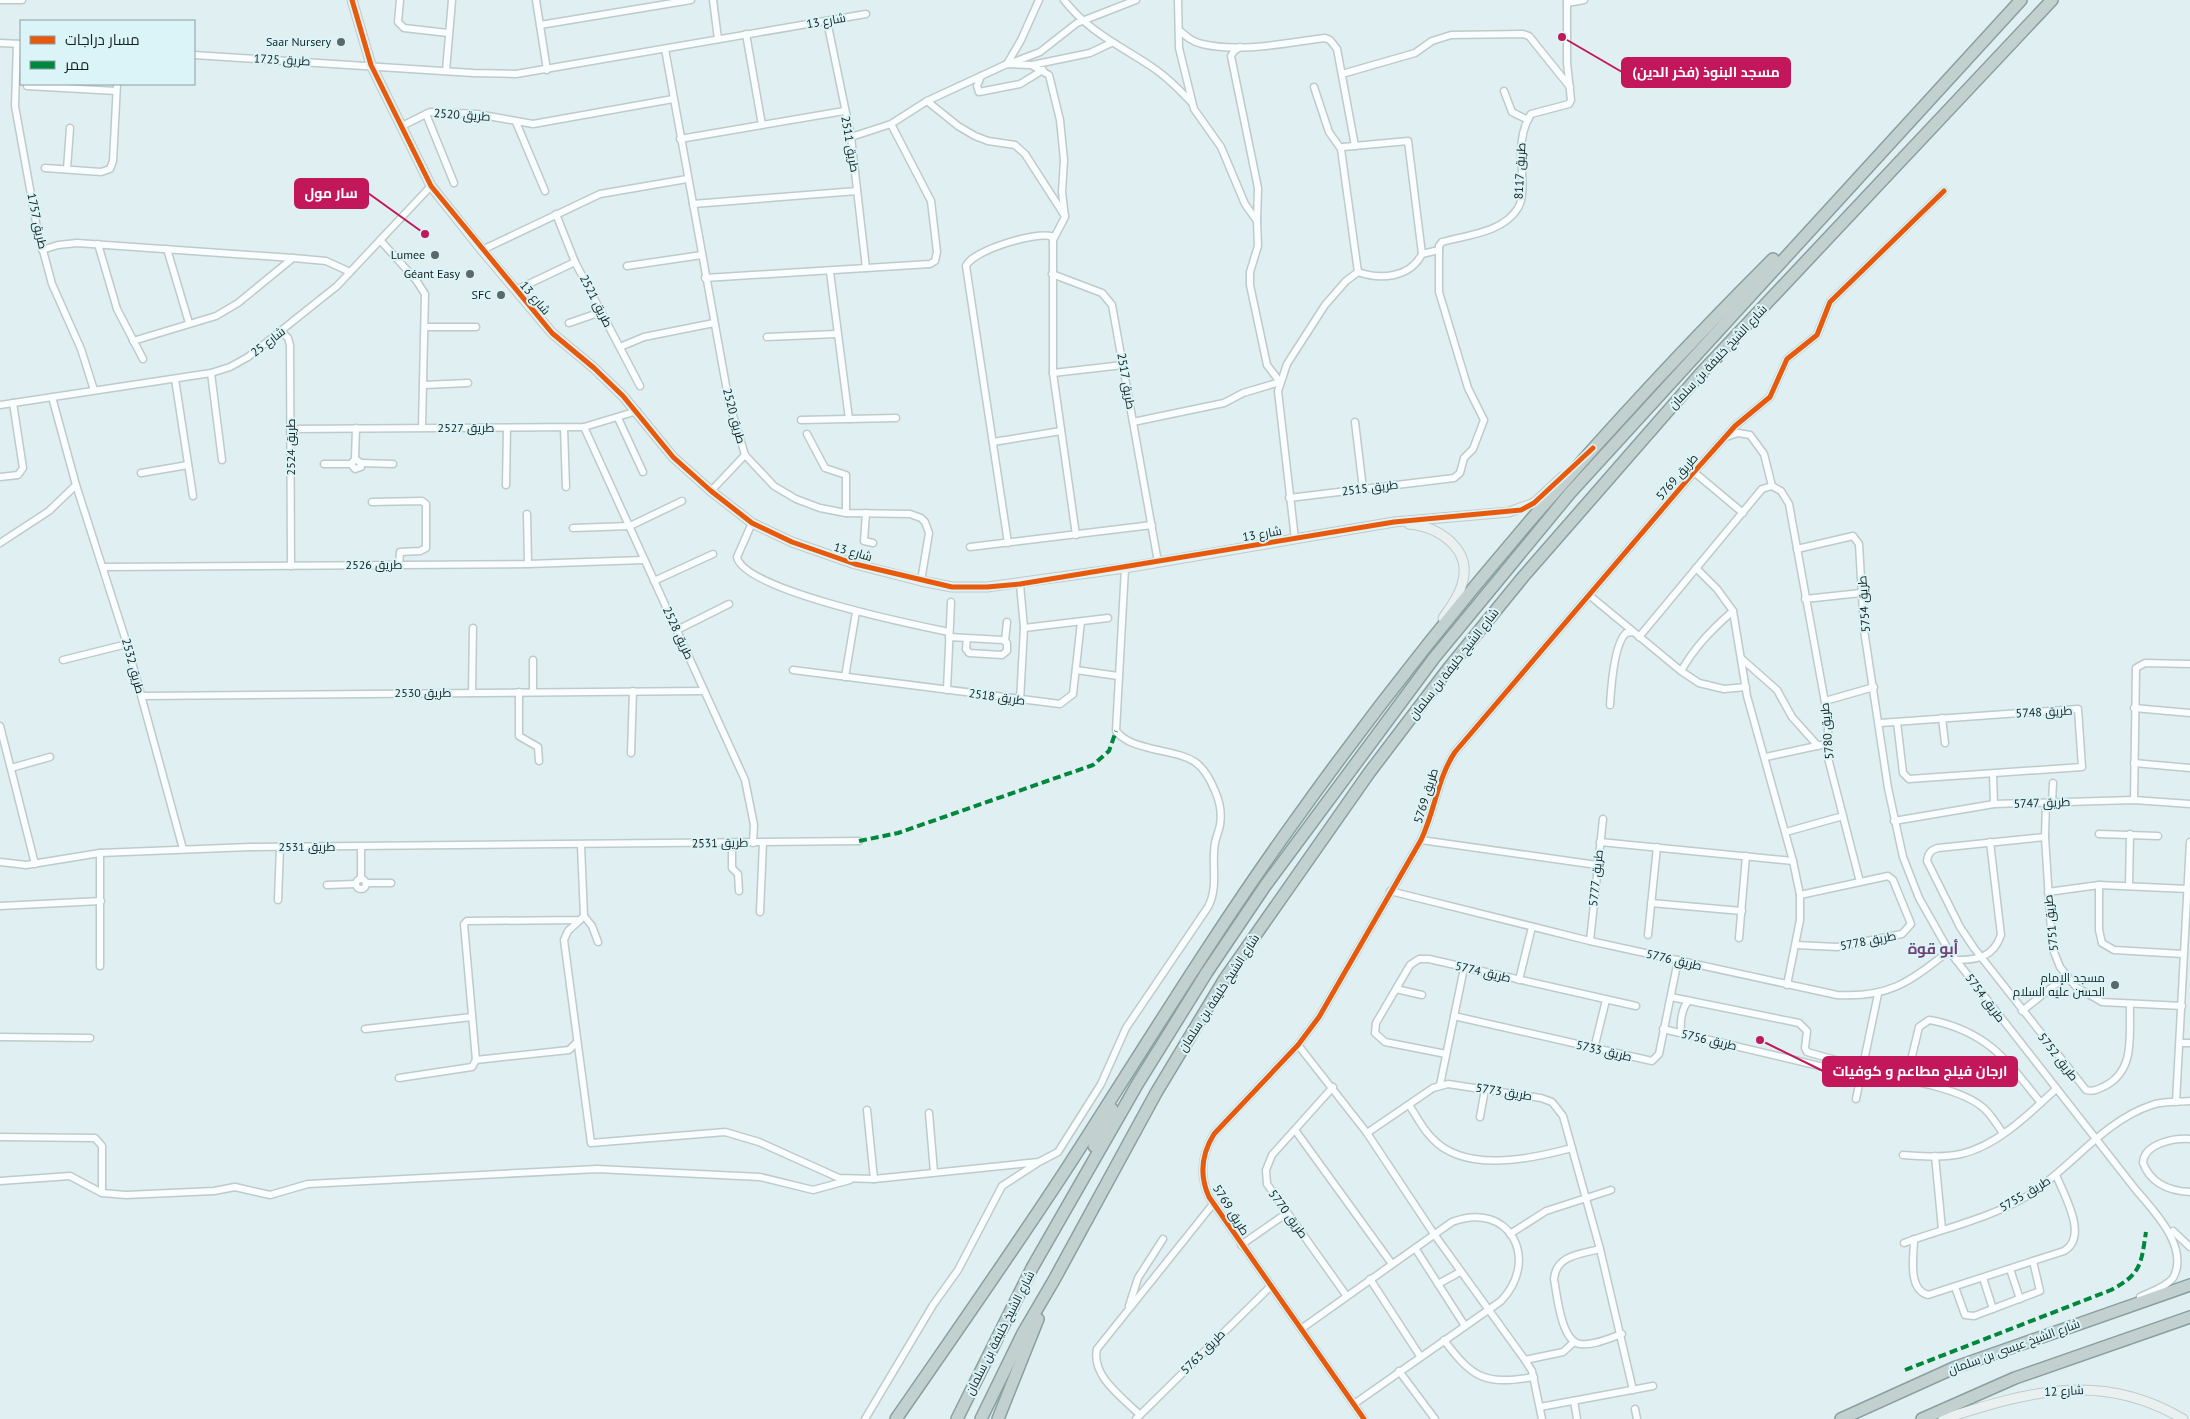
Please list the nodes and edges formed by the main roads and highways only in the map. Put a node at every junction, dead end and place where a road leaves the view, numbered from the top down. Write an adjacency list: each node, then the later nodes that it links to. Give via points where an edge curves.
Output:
1 (2021, 0): 3 (highway, شارع الشيخ خليفة بن سلمان)
2 (2052, 0): 6 (highway, شارع الشيخ خليفة بن سلمان, via 1701,373 1529,570 1448,669 1369,773 1224,980 1156,1093)
3 (1840, 197): 4 (highway, via 1754,278 1661,374 1593,448 1425,646 1296,819 1192,970); 5 (highway, شارع الشيخ خليفة بن سلمان, via 1570,493 1434,658 1265,886 1207,972)
4 (1141, 1051): 5 (highway); 9 (highway, via 1010,1255)
5 (1032, 1268): 10 (highway, شارع الشيخ خليفة بن سلمان)
6 (1054, 1280): 11 (highway, شارع الشيخ خليفة بن سلمان, via 1023,1333); 12 (highway)
7 (2190, 1285): 13 (highway, شارع الشيخ عيسى بن سلمان, via 1956,1367)
8 (2190, 1317): 14 (highway, via 2015,1378)
9 (896, 1419)
10 (957, 1419)
11 (981, 1419)
12 (998, 1419)
13 (1842, 1419)
14 (1922, 1419)

